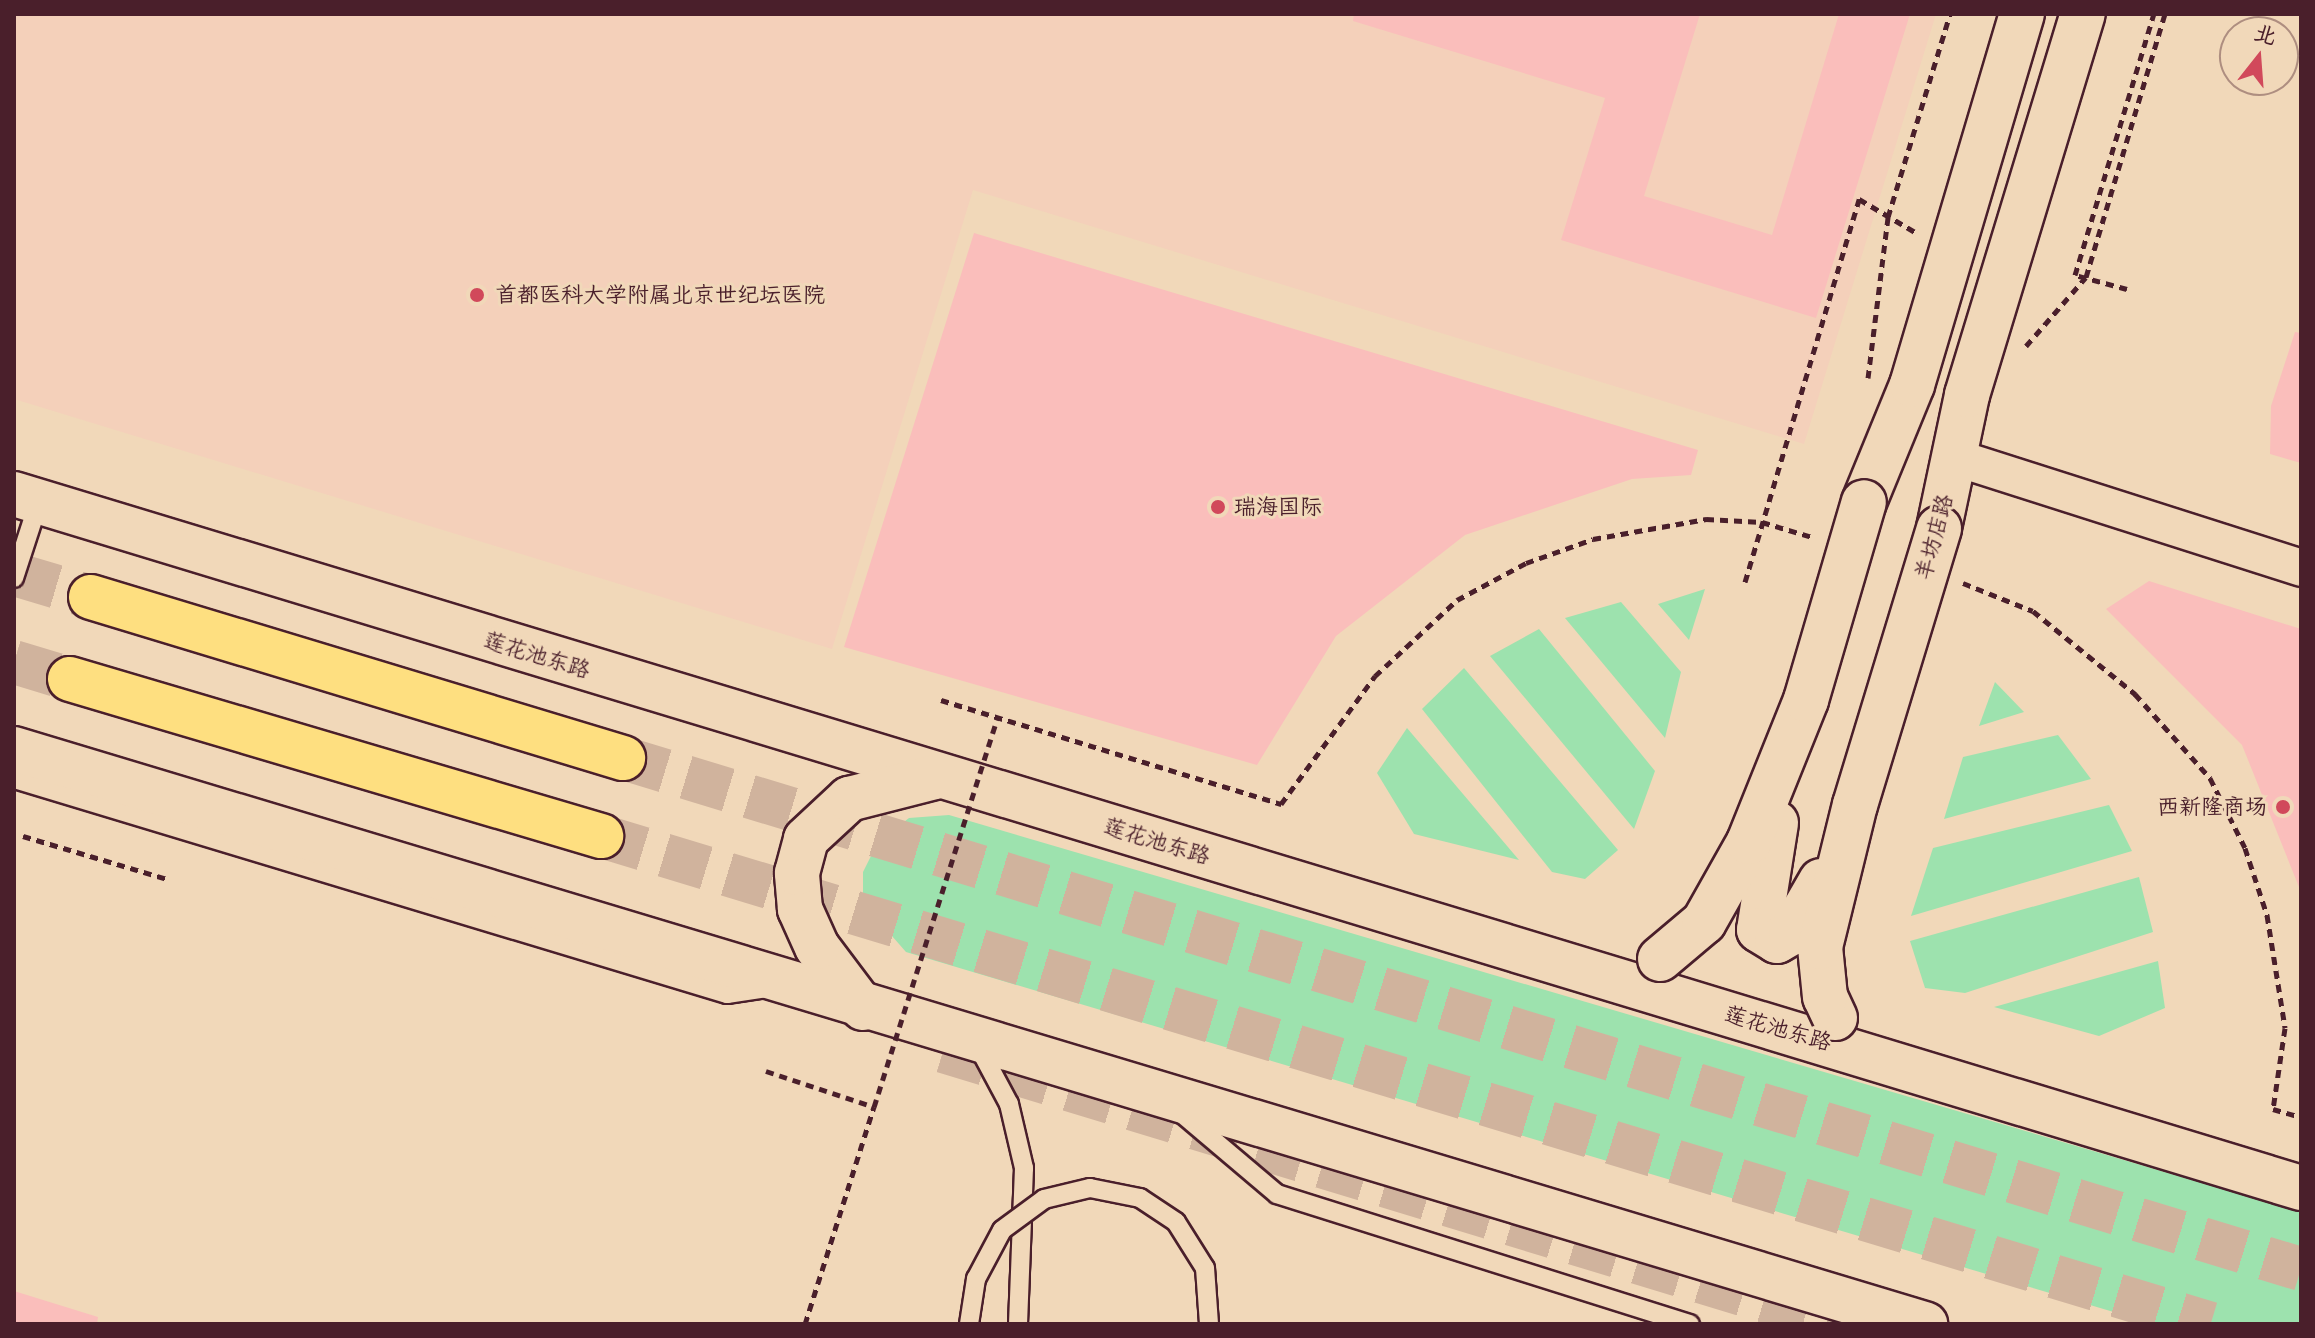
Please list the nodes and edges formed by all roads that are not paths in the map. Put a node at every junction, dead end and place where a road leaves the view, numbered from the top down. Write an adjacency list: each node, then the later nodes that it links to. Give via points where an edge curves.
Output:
1 (2022, 14): 9 (street, bridge, via 1912,385 1864,502)
2 (2083, 14): 3 (street, 羊坊店路, via 1967,395)
3 (1954, 457): 5 (street); 14 (street, 羊坊店路, bridge, via 1939,528)
4 (27, 498): 6 (lane); 12 (street, 莲花池东路)
5 (2301, 568)
6 (14, 578)
7 (91, 597): 11 (highway)
8 (70, 679): 15 (highway)
9 (1806, 700): 14 (street, bridge, via 1766,856 1759,930 1777,941 1791,933); 16 (street, bridge, via 1704,922 1660,959)
10 (14, 749): 17 (street)
11 (623, 758)
12 (941, 776): 16 (street, 莲花池东路); 18 (street, via 849,799 806,839 797,873 800,909 817,947)
13 (14, 779): 17 (lane, via 727,994)
14 (1855, 805): 20 (street, 羊坊店路, bridge, via 1820,947 1825,997)
15 (601, 836)
16 (1615, 980): 20 (street, 莲花池东路)
17 (786, 984): 18 (street)
18 (863, 1008): 19 (street)
19 (975, 1041): 21 (street); 24 (lane, via 1009,1104 1022,1152)
20 (1863, 1053): 22 (street, 莲花池东路)
21 (1166, 1099): 26 (lane, via 1277,1194); 27 (street)
22 (2301, 1188)
23 (969, 1324): 25 (lane, bridge, via 976,1279 1002,1230 1044,1199 1090,1188 1140,1198 1176,1222 1205,1268)
24 (1018, 1324)
25 (1209, 1324)
26 (1690, 1324)
27 (1925, 1324)

